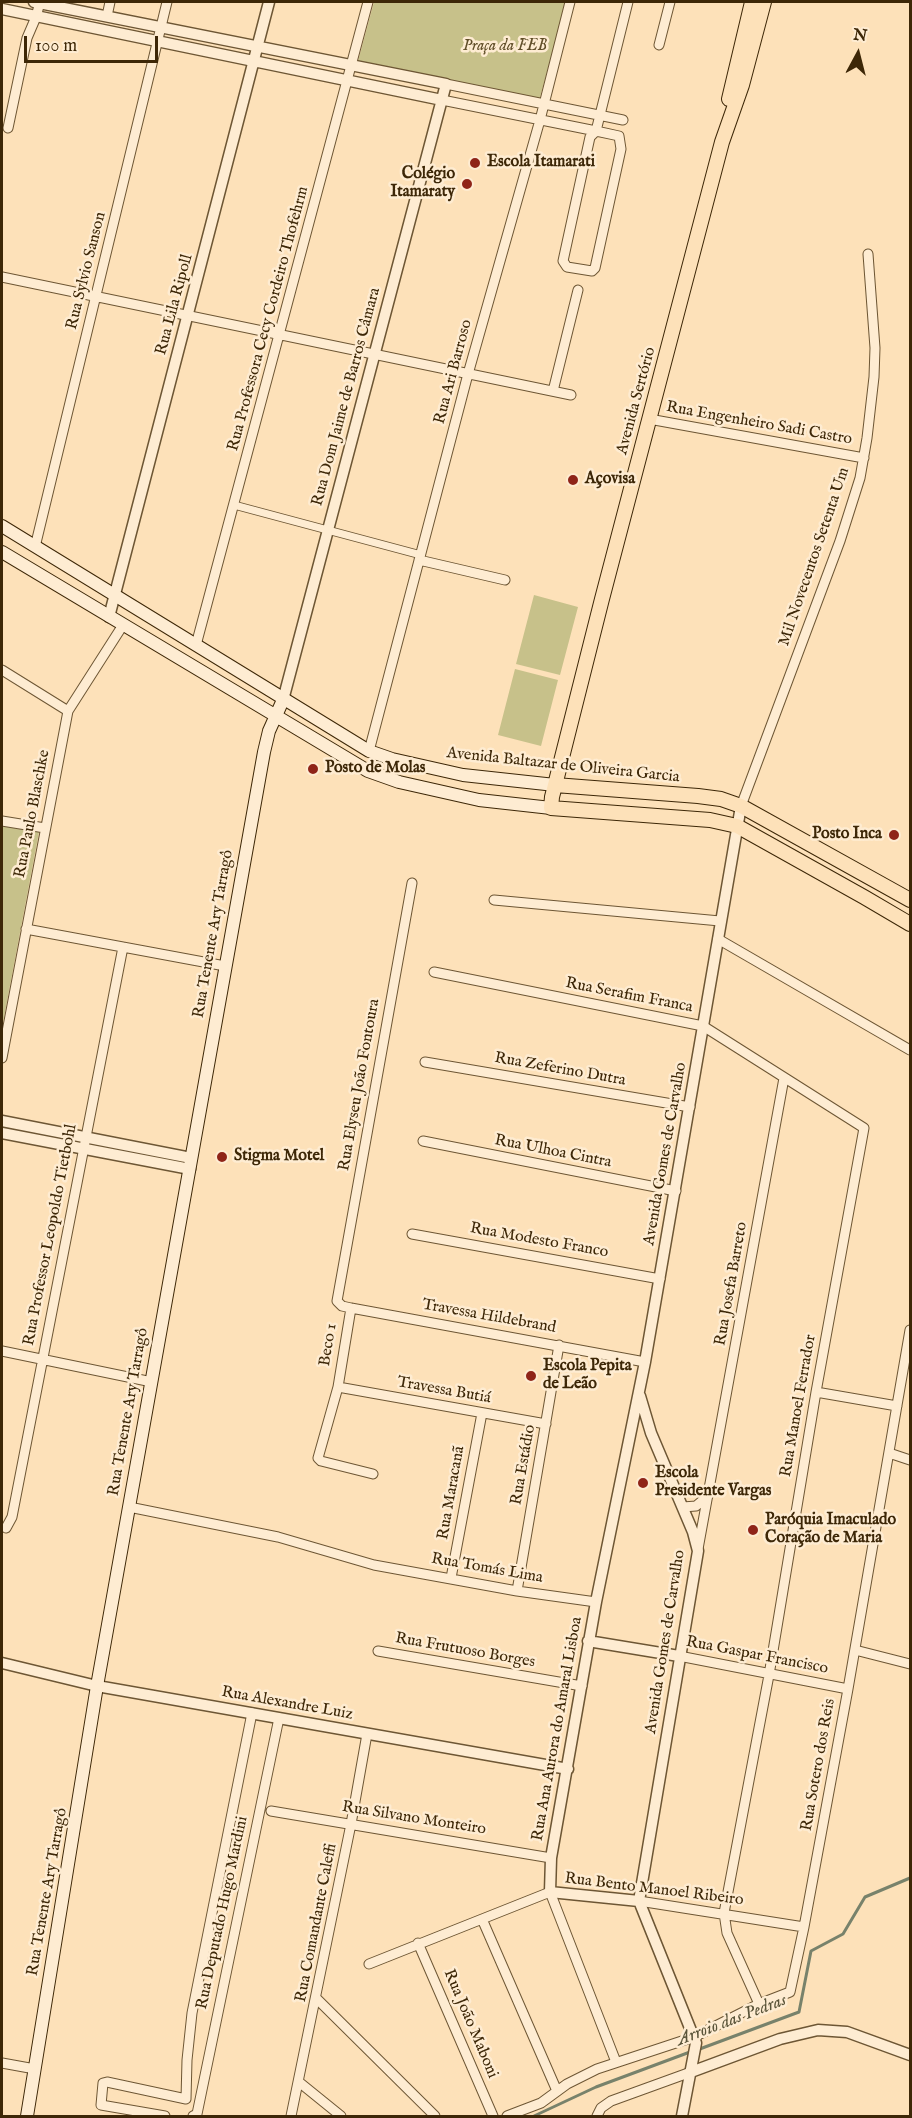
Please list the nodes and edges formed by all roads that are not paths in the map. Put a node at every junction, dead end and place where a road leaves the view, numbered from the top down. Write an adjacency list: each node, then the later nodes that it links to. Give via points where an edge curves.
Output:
1 (38, 2): 12 (street); 13 (street)
2 (110, 2): 13 (street)
3 (167, 2): 14 (street, Rua Sylvio Sanson)
4 (269, 2): 17 (street, Rua Lila Ripoll)
5 (368, 2): 19 (street, Rua Professora Cecy Cordeiro Thofehrm)
6 (570, 2): 23 (street, Rua Ari Barroso)
7 (628, 2): 24 (street)
8 (670, 2): 16 (street)
9 (752, 2): 29 (main road, Avenida Sertório)
10 (764, 2): 29 (main road, Avenida Sertório, via 742,86)
11 (2, 9): 12 (street)
12 (36, 16): 15 (street); 27 (street, via 27,38)
13 (107, 16): 14 (street)
14 (161, 27): 15 (street, Rua Sylvio Sanson); 17 (street)
15 (157, 41): 18 (street); 33 (street, Rua Sylvio Sanson)
16 (659, 45)
17 (257, 46): 18 (street, Rua Lila Ripoll); 19 (street)
18 (253, 61): 20 (street); 34 (street, Rua Lila Ripoll)
19 (352, 65): 20 (street, Rua Professora Cecy Cordeiro Thofehrm); 21 (street)
20 (348, 80): 22 (street); 35 (street, Rua Professora Cecy Cordeiro Thofehrm)
21 (446, 84): 22 (street, Rua Dom Jaime de Barros Câmara); 23 (street)
22 (442, 100): 25 (street); 36 (street, Rua Dom Jaime de Barros Câmara)
23 (543, 104): 24 (street); 25 (street, Rua Ari Barroso)
24 (600, 115): 26 (street); 28 (street)
25 (540, 120): 28 (street); 37 (street, Rua Ari Barroso)
26 (623, 120)
27 (8, 128)
28 (596, 131): 28 (street, via 619,136 621,144 595,268 588,272 567,267 563,261 590,137)
29 (722, 142): 40 (main road, Avenida Sertório)
30 (868, 254): 41 (street, Mil Novecentos Setenta Um, via 875,348)
31 (2, 277): 33 (street)
32 (578, 290): 38 (street)
33 (97, 296): 34 (street); 45 (street, Rua Sylvio Sanson)
34 (188, 315): 35 (street); 49 (street, Rua Lila Ripoll)
35 (281, 334): 36 (street); 42 (street, Rua Professora Cecy Cordeiro Thofehrm)
36 (374, 354): 37 (street); 44 (street, Rua Dom Jaime de Barros Câmara)
37 (468, 374): 38 (street); 47 (street, Rua Ari Barroso)
38 (553, 391): 39 (street)
39 (571, 395)
40 (649, 419): 41 (street, Rua Engenheiro Sadi Castro); 58 (main road, Avenida Sertório)
41 (864, 458): 59 (street, Mil Novecentos Setenta Um, via 840,542)
42 (234, 505): 44 (street); 52 (street, Rua Professora Cecy Cordeiro Thofehrm)
43 (2, 526): 45 (main road, Avenida Baltazar de Oliveira Garcia)
44 (329, 530): 47 (street); 54 (street, Rua Dom Jaime de Barros Câmara)
45 (35, 547): 49 (main road, Avenida Baltazar de Oliveira Garcia)
46 (2, 552): 50 (main road)
47 (420, 558): 48 (street); 57 (street, Rua Ari Barroso)
48 (505, 580)
49 (114, 596): 50 (street, Rua Lila Ripoll); 52 (main road, Avenida Baltazar de Oliveira Garcia)
50 (109, 617): 51 (main road)
51 (123, 624): 55 (street, Rua Paulo Blaschke); 56 (main road)
52 (196, 645): 54 (main road, Avenida Baltazar de Oliveira Garcia)
53 (2, 670): 55 (street)
54 (283, 700): 56 (main road, Rua Dom Jaime de Barros Câmara); 57 (main road, Avenida Baltazar de Oliveira Garcia)
55 (68, 711): 63 (street, Rua Paulo Blaschke)
56 (275, 716): 60 (main road, via 368,771 399,782 479,800); 72 (main road, Rua Tenente Ary Tarragô, via 264,752)
57 (369, 751): 58 (main road, Avenida Baltazar de Oliveira Garcia, via 463,775)
58 (555, 785): 59 (main road, Avenida Baltazar de Oliveira Garcia, via 698,796); 60 (main road, Avenida Sertório)
59 (741, 806): 62 (street); 66 (main road, Avenida Baltazar de Oliveira Garcia)
60 (550, 808): 62 (main road, via 710,820)
61 (2, 821): 63 (street)
62 (737, 826): 67 (street, Avenida Gomes de Carvalho); 68 (main road)
63 (45, 828): 69 (street, Rua Paulo Blaschke)
64 (412, 883): 89 (street, Rua Elyseu João Fontoura, via 337,1293 338,1303)
65 (494, 900): 67 (street)
66 (910, 900)
67 (720, 921): 70 (street, Avenida Gomes de Carvalho)
68 (910, 924)
69 (26, 929): 71 (street); 76 (street, Rua Paulo Blaschke)
70 (718, 939): 74 (street, Avenida Gomes de Carvalho); 75 (street)
71 (123, 947): 72 (street); 84 (street, Rua Professor Leopoldo Tietbohl)
72 (225, 966): 85 (main road, Rua Tenente Ary Tarragô)
73 (434, 972): 74 (street, Rua Serafim Franca)
74 (703, 1026): 78 (street, Rua Serafim Franca); 79 (street, Avenida Gomes de Carvalho)
75 (910, 1050)
76 (2, 1058)
77 (425, 1062): 79 (street, Rua Zeferino Dutra)
78 (784, 1078): 81 (street, Rua Serafim Franca); 105 (street, Rua Josefa Barreto)
79 (690, 1107): 86 (street, Avenida Gomes de Carvalho)
80 (2, 1121): 84 (street)
81 (864, 1128): 97 (street, Rua Manoel Ferrador)
82 (2, 1133): 84 (street)
83 (423, 1141): 86 (street, Rua Ulhoa Cintra)
84 (85, 1143): 85 (street); 93 (street, Rua Professor Leopoldo Tietbohl)
85 (190, 1164): 95 (main road, Rua Tenente Ary Tarragô)
86 (676, 1191): 88 (street, Avenida Gomes de Carvalho)
87 (412, 1234): 88 (street, Rua Modesto Franco)
88 (660, 1279): 94 (street, Avenida Gomes de Carvalho)
89 (351, 1308): 91 (street, Travessa Hildebrand); 96 (street, Beco 1)
90 (910, 1330): 99 (street, Rua Sotero dos Reis)
91 (559, 1345): 94 (street, Travessa Hildebrand); 101 (street, Rua Estádio)
92 (2, 1351): 93 (street)
93 (42, 1359): 95 (street); 108 (street, Rua Professor Leopoldo Tietbohl, via 12,1517)
94 (645, 1362): 98 (street, Avenida Gomes de Carvalho)
95 (152, 1382): 106 (main road, Rua Tenente Ary Tarragô)
96 (338, 1387): 100 (street, Travessa Butiá); 104 (street, Beco 1, via 319,1460)
97 (816, 1392): 99 (street); 119 (street, Rua Manoel Ferrador)
98 (639, 1393): 107 (street, Avenida Gomes de Carvalho, via 651,1433); 112 (street, Rua Ana Aurora do Amaral Lisboa)
99 (897, 1406): 102 (street, Rua Sotero dos Reis)
100 (482, 1413): 101 (street, Travessa Butiá); 110 (street, Rua Maracanã)
101 (546, 1424): 111 (street, Rua Estádio)
102 (889, 1453): 103 (street); 114 (street, Rua Sotero dos Reis)
103 (910, 1460)
104 (373, 1474)
105 (708, 1496): 107 (street, via 696,1506); 109 (street, Rua Josefa Barreto)
106 (129, 1507): 110 (street, Rua Tomás Lima, via 278,1537 374,1565); 120 (main road, Rua Tenente Ary Tarragô)
107 (683, 1507): 109 (street, Avenida Gomes de Carvalho)
108 (6, 1528)
109 (698, 1551): 116 (street, Avenida Gomes de Carvalho)
110 (451, 1578): 111 (street, Rua Tomás Lima)
111 (517, 1591): 112 (street, Rua Tomás Lima)
112 (596, 1602): 113 (street, Rua Ana Aurora do Amaral Lisboa)
113 (588, 1641): 116 (street, Rua Gaspar Francisco); 121 (street, Rua Ana Aurora do Amaral Lisboa)
114 (855, 1650): 118 (street); 122 (street, Rua Sotero dos Reis)
115 (378, 1651): 121 (street, Rua Frutuoso Borges)
116 (679, 1656): 119 (street, Rua Gaspar Francisco); 131 (street, Avenida Gomes de Carvalho)
117 (2, 1663): 120 (street, Rua Alexandre Luiz)
118 (910, 1664)
119 (769, 1675): 122 (street, Rua Gaspar Francisco); 132 (street, Rua Manoel Ferrador)
120 (97, 1686): 123 (street, Rua Alexandre Luiz); 143 (main road, Rua Tenente Ary Tarragô)
121 (582, 1686): 126 (street, Rua Ana Aurora do Amaral Lisboa)
122 (848, 1689): 134 (street, Rua Sotero dos Reis)
123 (252, 1713): 124 (street, Rua Alexandre Luiz); 150 (street, Rua Deputado Hugo Mardini, via 192,2013 186,2099 103,2083 101,2105)
124 (279, 1718): 125 (street, Rua Alexandre Luiz); 148 (street, Rua Deputado Hugo Mardini)
125 (367, 1734): 126 (street, Rua Alexandre Luiz); 128 (street, Rua Comandante Caleffi)
126 (568, 1769): 129 (street, Rua Ana Aurora do Amaral Lisboa)
127 (271, 1811): 128 (street, Rua Silvano Monteiro)
128 (351, 1824): 129 (street, Rua Silvano Monteiro); 137 (street, Rua Comandante Caleffi)
129 (551, 1858): 130 (street, Rua Ana Aurora do Amaral Lisboa)
130 (549, 1892): 131 (street, Rua Bento Manoel Ribeiro); 133 (street, Rua Bento Manoel Ribeiro); 141 (street, Rua Ana Aurora do Amaral Lisboa)
131 (639, 1901): 132 (street, Rua Bento Manoel Ribeiro); 139 (street)
132 (724, 1913): 134 (street, Rua Bento Manoel Ribeiro); 138 (street, Rua Manoel Ferrador, via 727,1933)
133 (482, 1919): 135 (street, Rua Bento Manoel Ribeiro); 146 (street)
134 (804, 1927): 138 (street, Rua Sotero dos Reis, via 790,1992)
135 (418, 1943): 136 (street, Rua Bento Manoel Ribeiro); 154 (street, Rua João Maboni)
136 (369, 1964)
137 (317, 1999): 145 (street, Rua Comandante Caleffi); 153 (street)
138 (759, 2004): 139 (street)
139 (695, 2040): 141 (street); 144 (street)
140 (910, 2055): 144 (street, via 847,2032 818,2030 780,2039)
141 (616, 2062): 146 (street)
142 (2, 2063): 143 (street)
143 (35, 2069): 149 (main road, Rua Tenente Ary Tarragô)
144 (691, 2072): 147 (street, via 611,2101); 156 (street)
145 (299, 2082): 151 (street, Rua Comandante Caleffi); 152 (street)
146 (557, 2091): 155 (street, via 541,2103)
147 (599, 2112)
148 (195, 2115)
149 (27, 2116)
150 (165, 2116)
151 (291, 2116)
152 (341, 2116)
153 (435, 2116)
154 (494, 2116)
155 (507, 2116)
156 (682, 2116)

